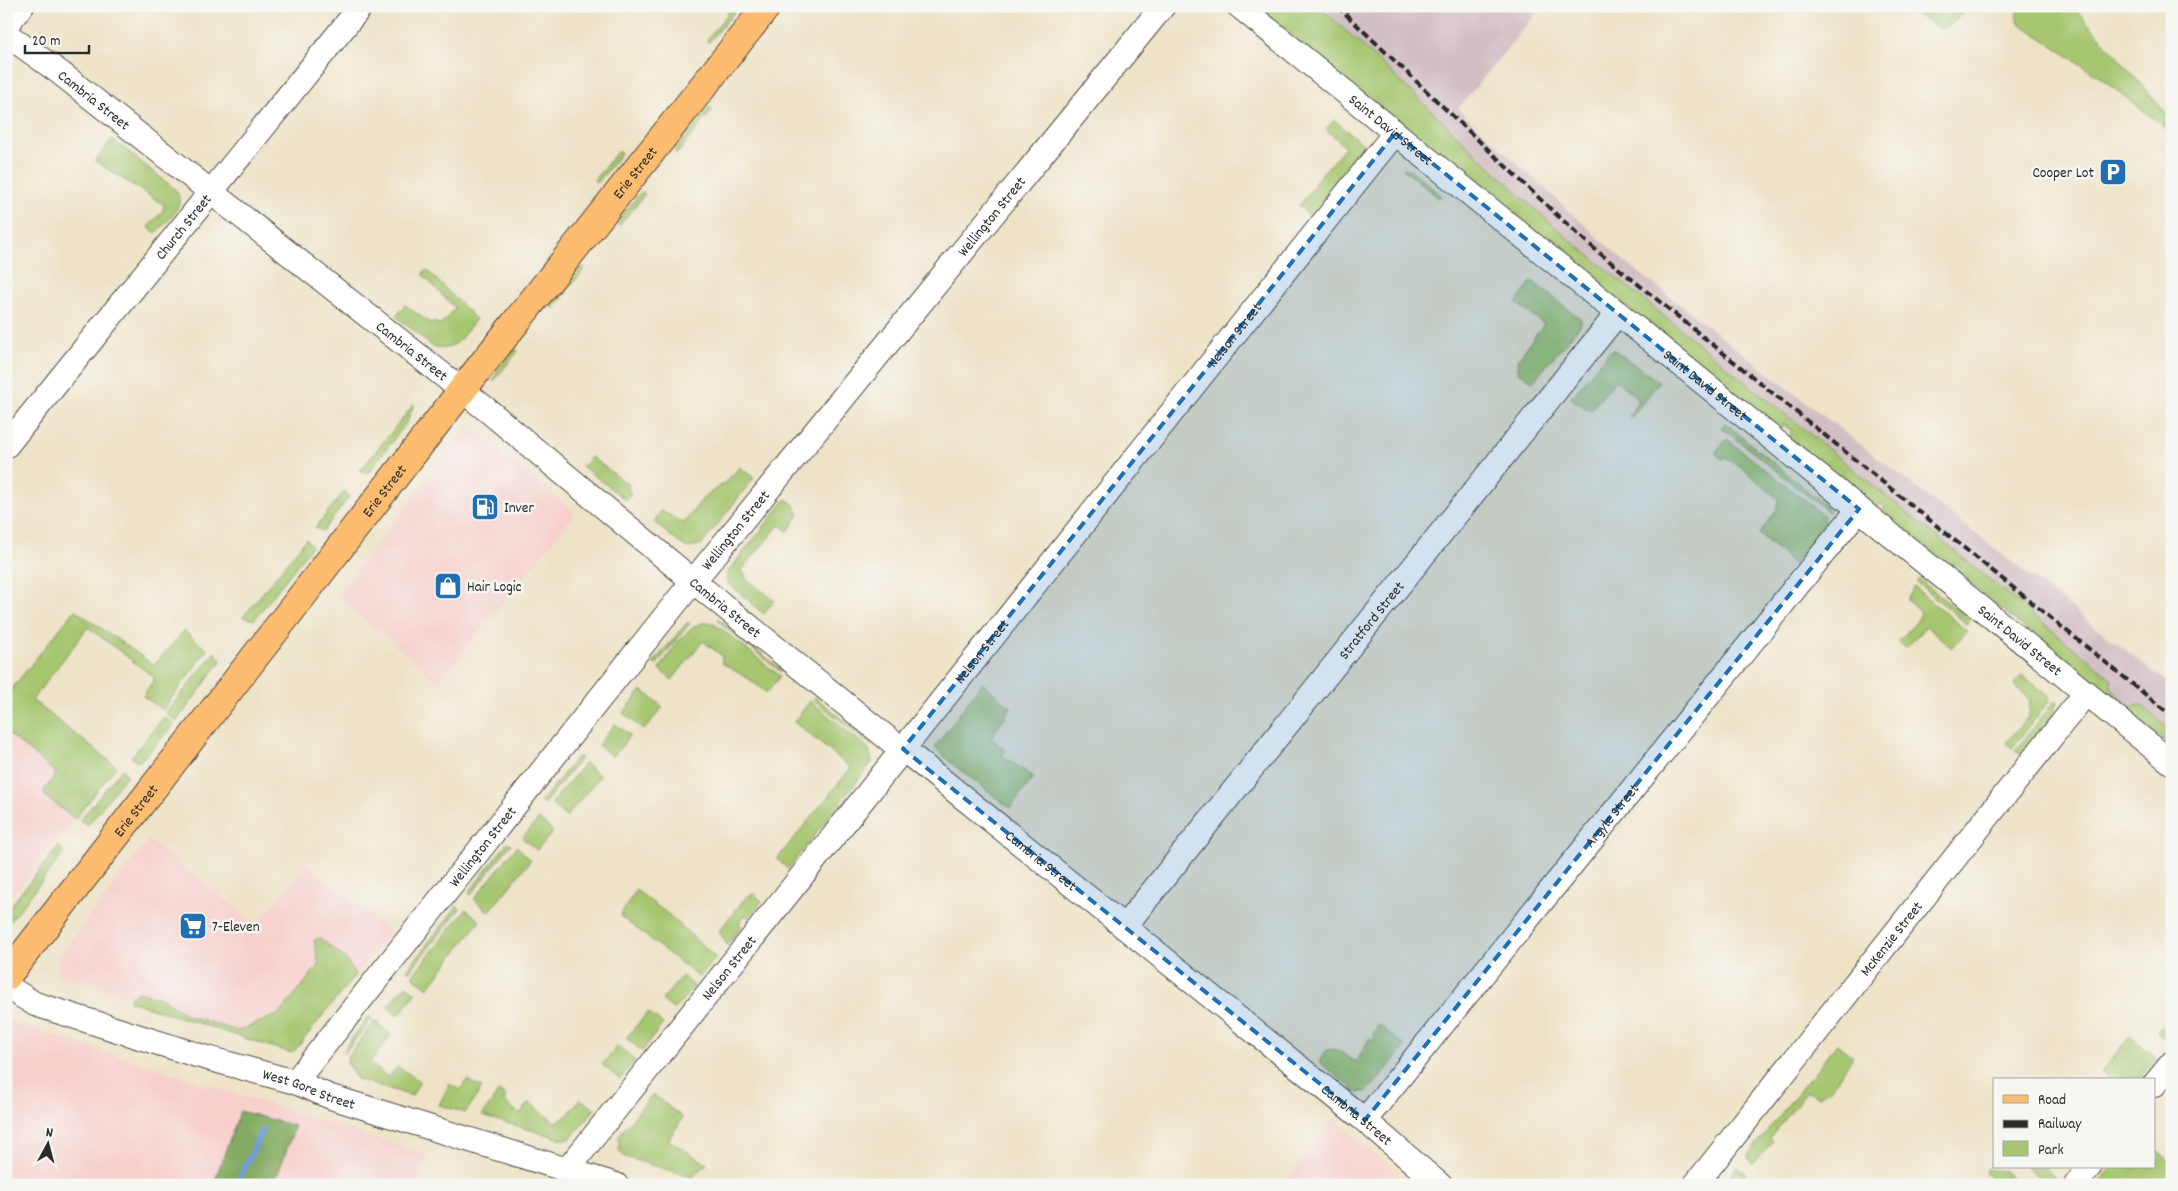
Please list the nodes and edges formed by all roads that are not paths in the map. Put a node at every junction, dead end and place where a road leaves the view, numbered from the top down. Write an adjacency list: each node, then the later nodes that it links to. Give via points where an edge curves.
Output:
1 (22, 6): 6 (street)
2 (361, 6): 9 (street, Church Street)
3 (767, 6): 11 (main road, Erie Street)
4 (1163, 6): 14 (street, Wellington Street)
5 (1239, 6): 8 (street, Saint David Street)
6 (6, 26)
7 (6, 34): 9 (street, Cambria Street)
8 (1395, 133): 10 (street, Saint David Street); 16 (street, Nelson Street)
9 (211, 192): 11 (street, Cambria Street); 12 (street, Church Street)
10 (1618, 313): 13 (street, Saint David Street); 18 (street, Stratford Street)
11 (462, 391): 14 (street, Cambria Street); 19 (main road, Erie Street)
12 (6, 446)
13 (1859, 509): 15 (street, Saint David Street); 24 (street, Argyle Street)
14 (693, 581): 16 (street, Cambria Street); 22 (street, Wellington Street)
15 (2086, 693): 17 (street, Saint David Street); 29 (street, McKenzie Street)
16 (903, 749): 18 (street, Cambria Street); 26 (street, Nelson Street)
17 (2172, 763)
18 (1124, 927): 24 (street, Cambria Street)
19 (6, 977)
20 (6, 986): 22 (street, West Gore Street, via 35,1004 80,1019)
21 (2172, 1063): 23 (street)
22 (295, 1082): 26 (street, West Gore Street, via 331,1097)
23 (2156, 1083)
24 (1365, 1120): 28 (street, Cambria Street)
25 (2088, 1168): 30 (street)
26 (567, 1170): 27 (street, West Gore Street)
27 (616, 1185)
28 (1440, 1185)
29 (1695, 1185)
30 (2076, 1185)

